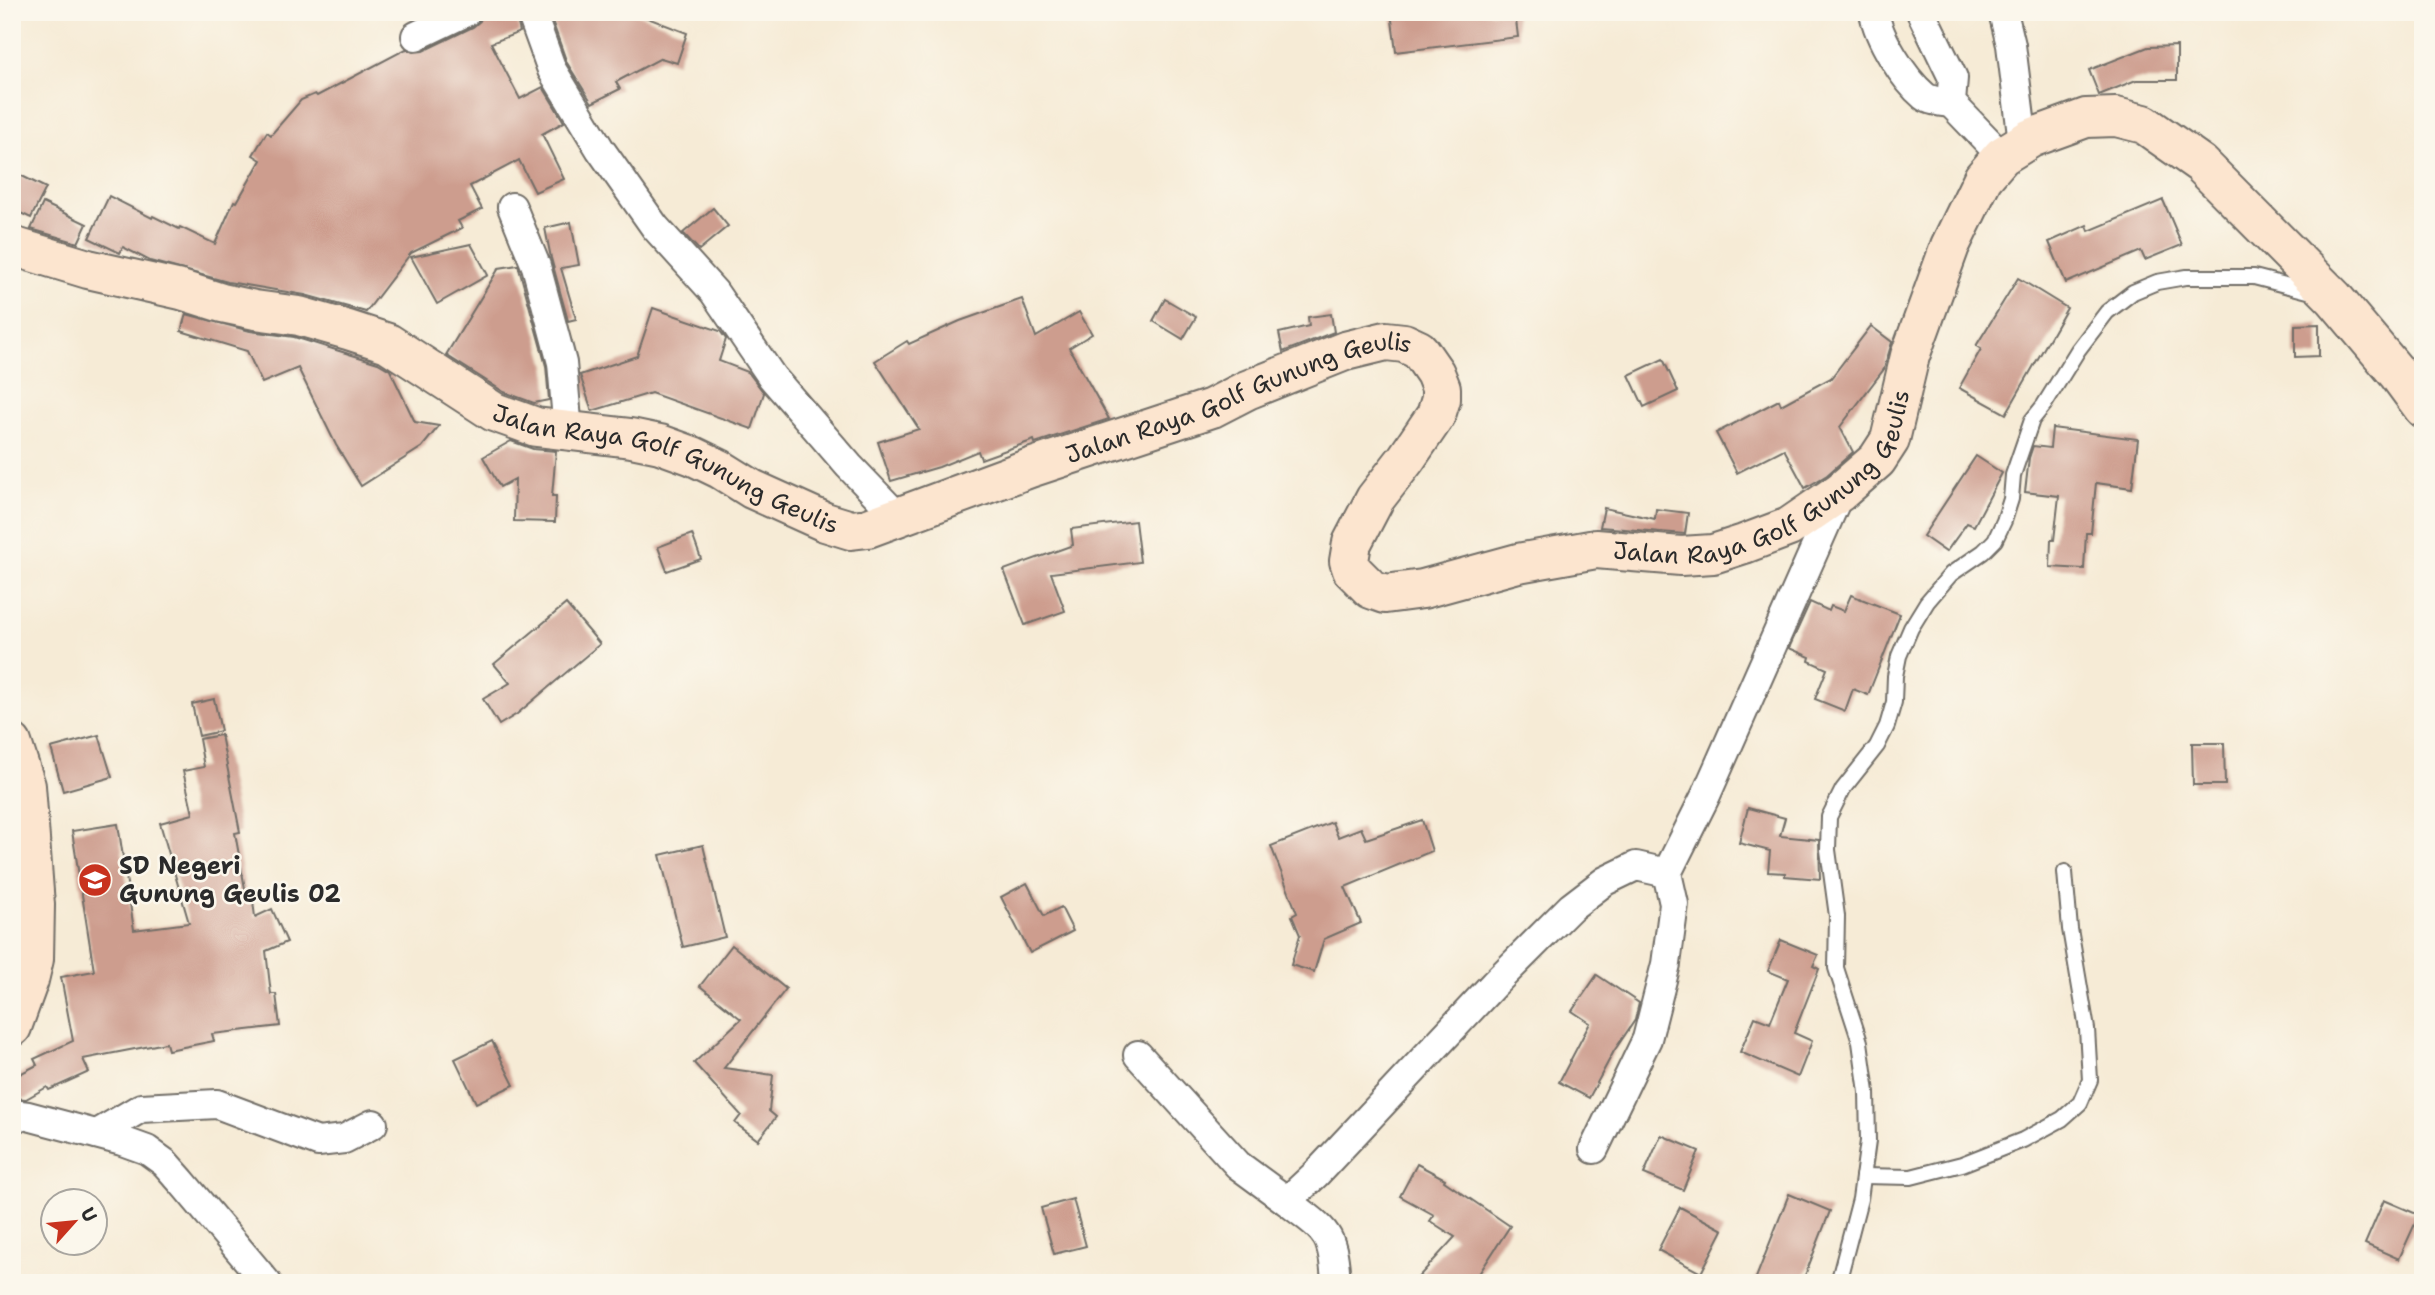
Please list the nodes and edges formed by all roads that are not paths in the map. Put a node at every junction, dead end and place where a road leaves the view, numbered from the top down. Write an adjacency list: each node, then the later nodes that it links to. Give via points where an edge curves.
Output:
1 (466, 12): 6 (street)
2 (531, 12): 16 (street, via 552,70 655,227 714,292 772,377)
3 (1922, 12): 7 (street)
4 (2003, 12): 9 (street, via 2011,45)
5 (1875, 20): 7 (street); 8 (street, via 1896,62 1926,98)
6 (416, 36)
7 (1935, 38): 8 (street, via 1953,78)
8 (1951, 103): 9 (street)
9 (2012, 149): 12 (main road, Jalan Raya Golf Gunung Geulis, via 2039,133 2086,118 2116,117 2144,124 2201,164); 15 (main road, Jalan Raya Golf Gunung Geulis, via 1983,178 1950,246 1910,356 1890,440 1877,460)
10 (512, 207): 14 (street, via 536,266 562,363)
11 (12, 246): 14 (main road, Jalan Raya Golf Gunung Geulis, via 115,276 299,316 388,343 494,412)
12 (2334, 298): 13 (main road, Jalan Raya Golf Gunung Geulis); 26 (lane, via 2254,277 2186,277 2133,292 2107,313 2032,420 1995,540 1951,575 1911,628 1899,656 1887,726 1829,817 1836,968 1860,1042 1867,1092)
13 (2423, 408)
14 (568, 432): 16 (main road, Jalan Raya Golf Gunung Geulis, via 660,444 842,528 867,528)
15 (1840, 492): 16 (main road, Jalan Raya Golf Gunung Geulis, via 1788,527 1713,554 1596,549 1385,594 1371,589 1352,570 1352,543 1375,499 1436,415 1441,399 1435,373 1419,351 1386,341 1345,351 1212,408); 19 (street)
16 (898, 517)
17 (12, 743): 20 (main road, via 26,786 35,905 34,959)
18 (2065, 872): 26 (lane, via 2090,1080 2080,1103 2062,1119 2023,1140 1962,1164 1911,1177)
19 (1667, 873): 25 (street, via 1674,904 1666,964 1647,1040); 27 (street, via 1636,866 1605,881 1571,907)
20 (12, 1027)
21 (1138, 1055): 27 (street, via 1238,1165)
22 (12, 1114): 24 (street)
23 (373, 1124): 24 (street, via 344,1139 318,1142 217,1104 141,1108)
24 (97, 1134): 28 (street, via 147,1150 165,1163)
25 (1594, 1149)
26 (1863, 1176): 30 (lane)
27 (1287, 1201): 29 (street, via 1326,1232 1334,1252)
28 (267, 1283)
29 (1336, 1283)
30 (1838, 1283)

